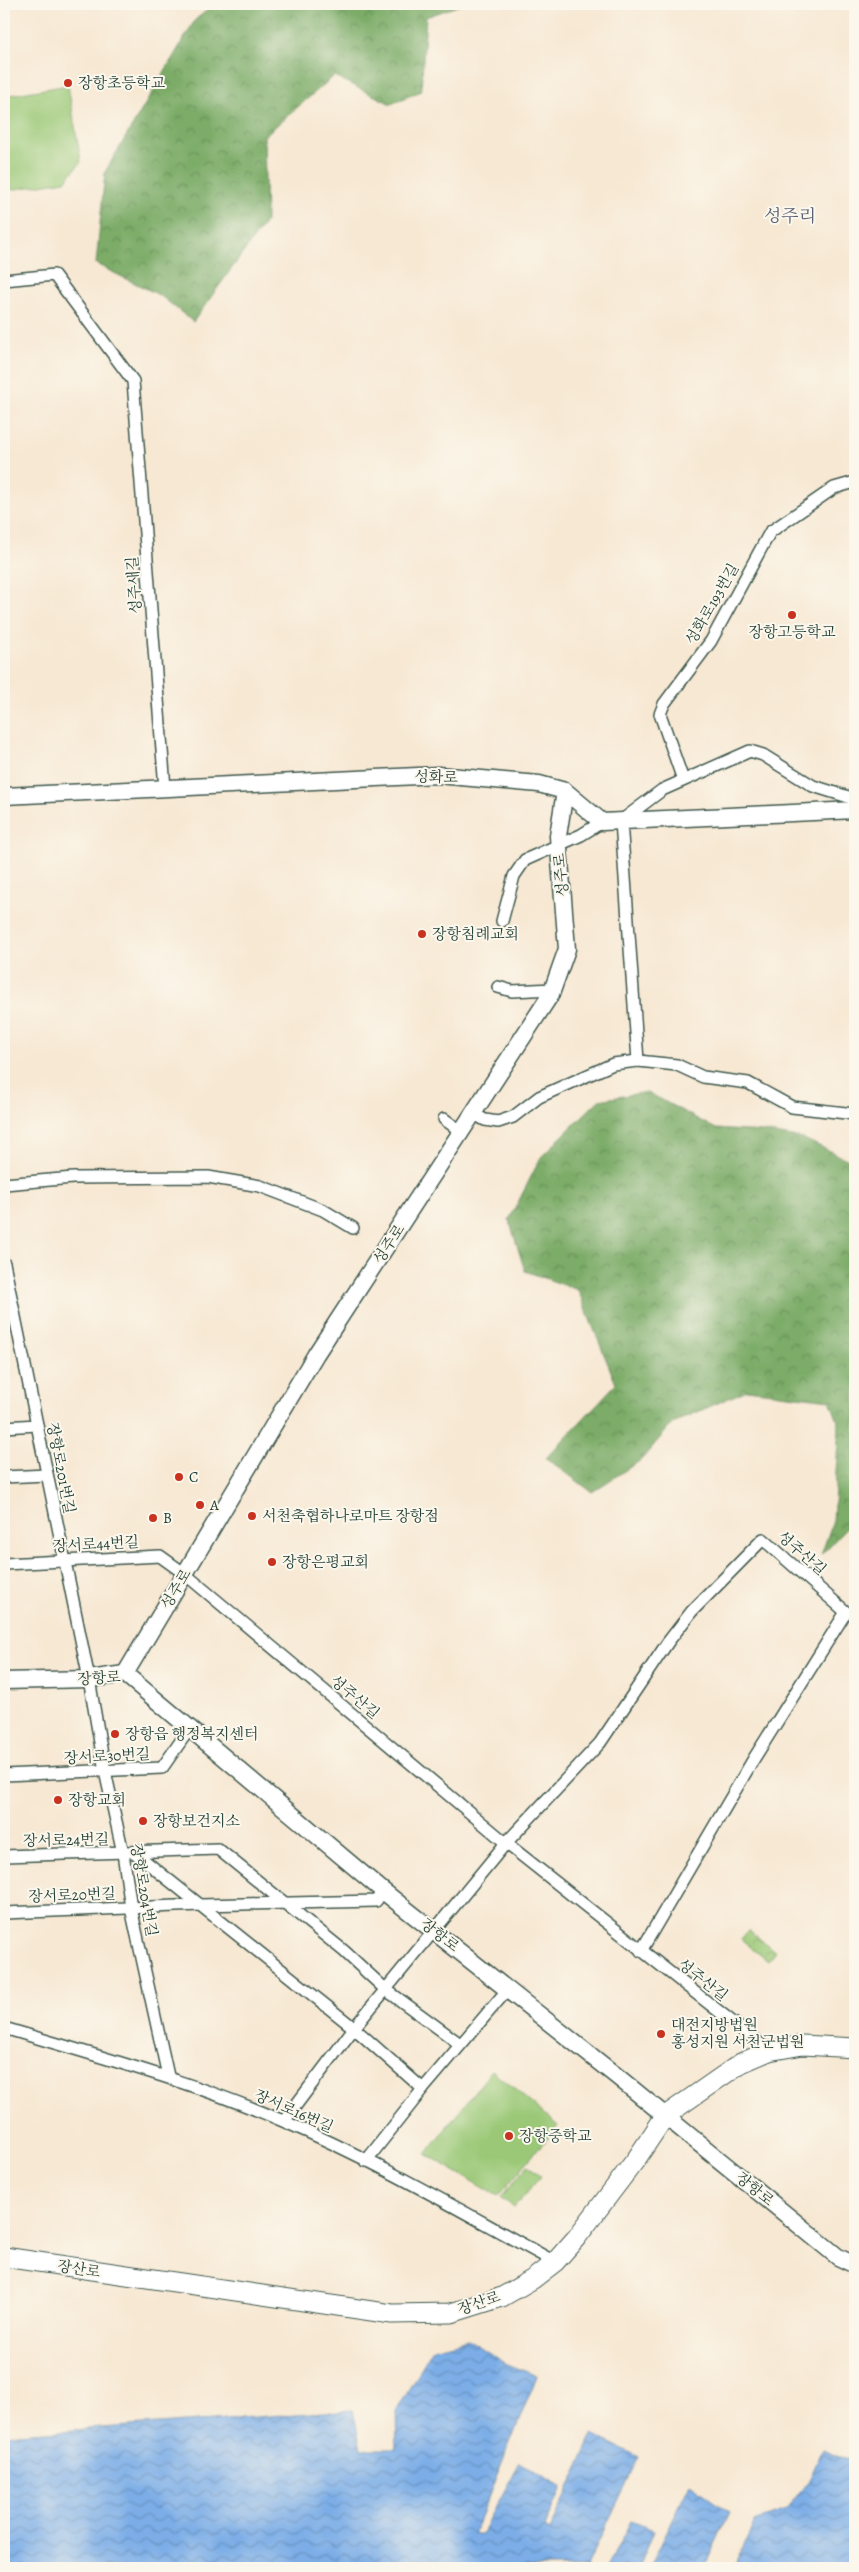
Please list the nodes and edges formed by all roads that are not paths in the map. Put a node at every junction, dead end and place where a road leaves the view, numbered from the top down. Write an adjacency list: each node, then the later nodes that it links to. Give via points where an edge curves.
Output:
1 (4, 280): 4 (street, 성주새길, via 54,275 133,381)
2 (855, 482): 3 (street, 성화로193번길, via 834,488 770,532 711,641 664,704 660,714)
3 (683, 780): 7 (street, via 750,751 763,755 814,786); 9 (street, via 662,790)
4 (165, 788): 5 (street, 성화로, via 438,775 539,784); 6 (street, 성화로)
5 (565, 791): 10 (street, 성화로); 11 (street, 성주로)
6 (4, 796)
7 (855, 799)
8 (855, 810): 9 (street)
9 (621, 821): 10 (street); 15 (street)
10 (602, 822): 11 (street)
11 (558, 844): 12 (street, via 525,860 514,876); 14 (street, 성주로, via 566,949)
12 (502, 922)
13 (498, 987): 14 (street, via 512,991)
14 (553, 989): 16 (street, 성주로)
15 (638, 1061): 16 (street, via 613,1064 539,1097 513,1117 498,1122); 17 (street, via 677,1065 703,1077 748,1083 792,1107)
16 (474, 1114): 19 (street, 성주로)
17 (855, 1114)
18 (444, 1119): 19 (street)
19 (462, 1132): 30 (street, 성주로, via 316,1354)
20 (4, 1184): 21 (street, via 73,1178 208,1177 269,1189 323,1210)
21 (353, 1228)
22 (4, 1262): 23 (street, 장항로201번길)
23 (7, 1297): 24 (street, 장항로201번길)
24 (37, 1426): 25 (street); 26 (street, 장항로201번길)
25 (4, 1427)
26 (47, 1475): 27 (street); 28 (street, 장항로201번길)
27 (4, 1477)
28 (64, 1561): 29 (street, 장서로44번길); 30 (street, 장서로44번길, via 160,1556); 32 (street, 장항로201번길)
29 (4, 1564)
30 (185, 1574): 31 (street, 성주로); 37 (street, 성주산길)
31 (125, 1674): 32 (street, 장항로); 34 (street, 장항로)
32 (89, 1678): 33 (street, 장항로); 35 (street, 장항로204번길)
33 (4, 1681)
34 (190, 1728): 35 (street, 장서로30번길, via 162,1768); 41 (street, 장항로)
35 (105, 1771): 36 (street, 장서로30번길); 39 (street, 장항로204번길)
36 (4, 1775)
37 (506, 1843): 46 (street, 성주산길); 47 (street, 성주산길); 47 (street, 성주산길, via 600,1743 692,1611 763,1539 846,1612 753,1760)
38 (135, 1853): 39 (street, 장서로24번길); 42 (street, 장서로24번길, via 218,1848); 43 (street)
39 (123, 1854): 40 (street, 장서로24번길); 44 (street, 장항로204번길)
40 (4, 1856)
41 (383, 1890): 42 (street, 장서로20번길, via 376,1901); 46 (street, 장항로)
42 (282, 1902): 43 (street, 장서로20번길); 49 (street, via 344,1951)
43 (201, 1905): 44 (street, 장서로20번길); 51 (street)
44 (131, 1908): 45 (street, 장서로20번길); 55 (street, 장항로204번길)
45 (4, 1913)
46 (434, 1930): 48 (street, 장항로); 49 (street, 성주산길)
47 (641, 1951): 54 (street, 성주산길)
48 (508, 1989): 52 (street); 57 (street, 장항로)
49 (385, 1990): 51 (street, 성주산길); 52 (street)
50 (4, 2028): 55 (street, 장서로16번길)
51 (354, 2028): 56 (street); 58 (street, 성주산길)
52 (460, 2044): 56 (street)
53 (855, 2048): 54 (main road, 장산로, via 803,2045)
54 (769, 2051): 57 (main road, 장산로, via 741,2063)
55 (168, 2076): 58 (street, 장서로16번길)
56 (423, 2089): 59 (street)
57 (665, 2116): 61 (main road, 장산로, via 637,2158); 62 (street, 장항로, via 838,2257)
58 (284, 2121): 59 (street, 장서로16번길)
59 (366, 2160): 61 (street, 장서로16번길)
60 (4, 2257): 61 (main road, 장산로, via 392,2314 451,2313 468,2308 502,2297)
61 (555, 2262)
62 (855, 2265)

